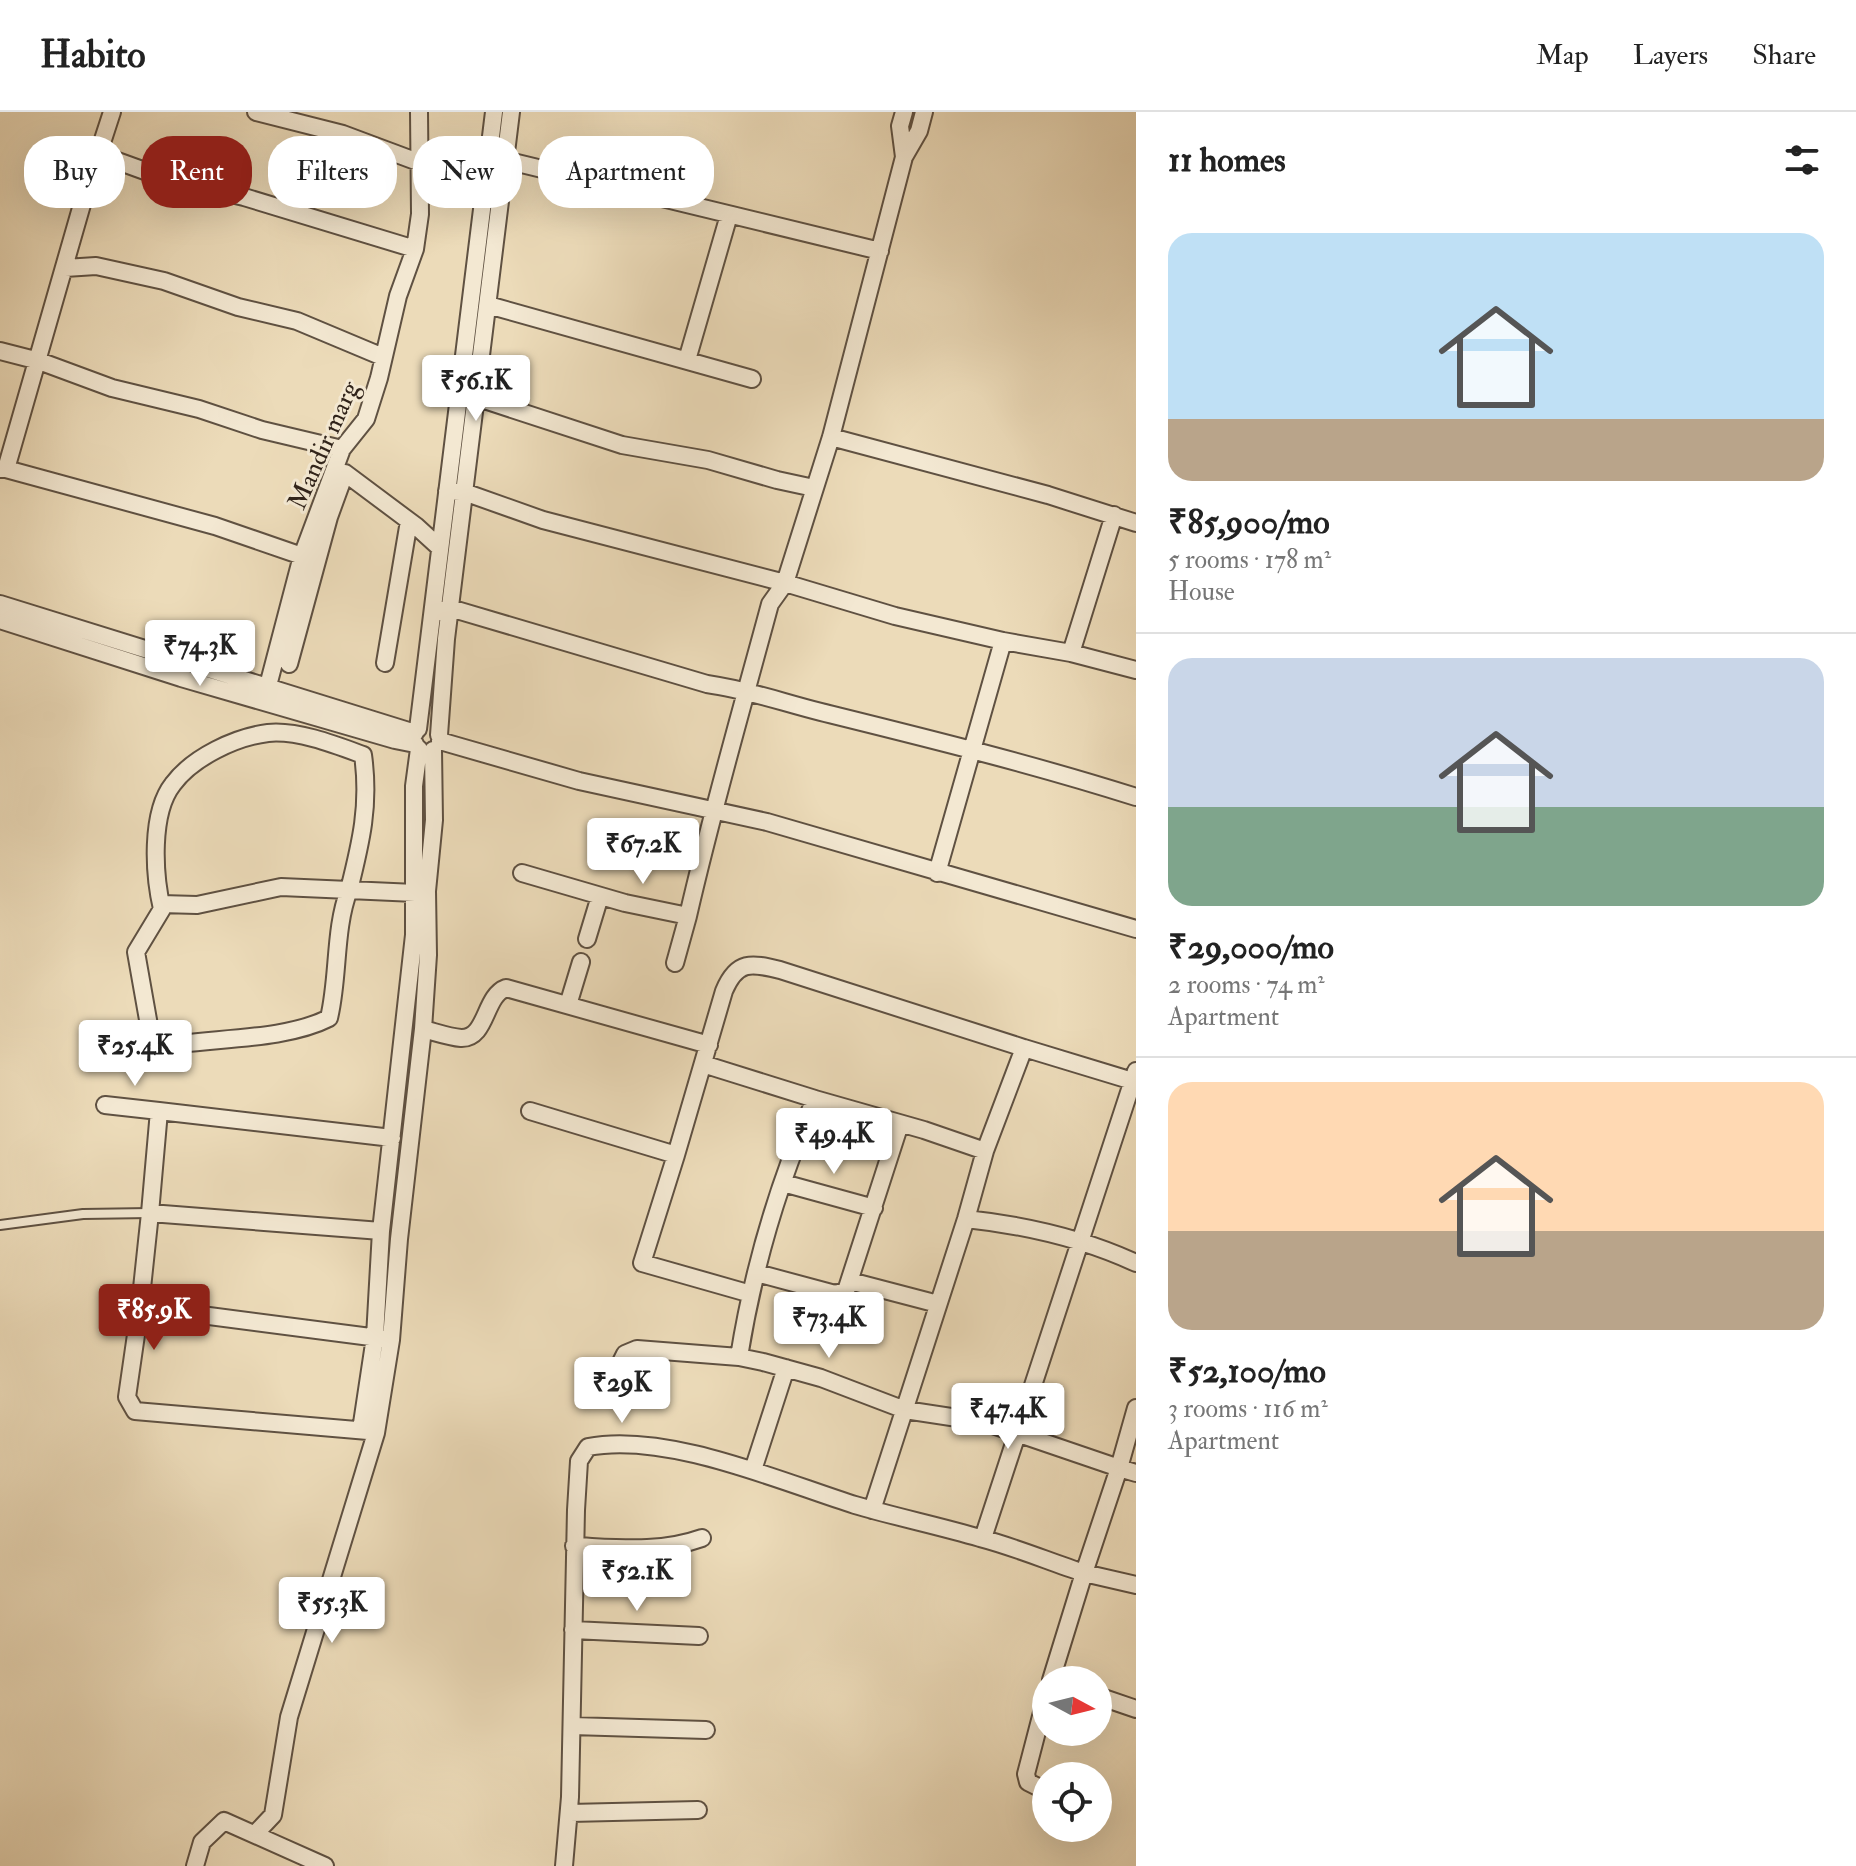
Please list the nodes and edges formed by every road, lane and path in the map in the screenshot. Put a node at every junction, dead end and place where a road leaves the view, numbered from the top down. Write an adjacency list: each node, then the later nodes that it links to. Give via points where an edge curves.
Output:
1 (112, 112): 8 (street)
2 (256, 112): 13 (street, via 343,134)
3 (419, 112): 9 (street, Mandir marg)
4 (494, 112): 10 (street)
5 (511, 112): 11 (street)
6 (904, 112): 12 (street)
7 (924, 112): 12 (street)
8 (104, 136)
9 (419, 136)
10 (496, 136)
11 (504, 136)
12 (904, 157): 22 (street)
13 (413, 160)
14 (125, 164): 21 (street)
15 (522, 164): 20 (street)
16 (82, 208): 23 (street)
17 (420, 208): 21 (street, Mandir marg)
18 (491, 208): 30 (street)
19 (494, 208): 24 (street)
20 (729, 215): 22 (street); 27 (street)
21 (415, 249): 26 (street, Mandir marg)
22 (880, 251): 31 (street)
23 (65, 268): 26 (street, via 96,266 164,281 297,321); 28 (street)
24 (488, 305): 27 (street); 30 (street)
25 (0, 351): 28 (street)
26 (383, 357): 32 (street, Mandir marg, via 366,419)
27 (687, 360): 29 (street)
28 (39, 361): 32 (street, via 112,388); 33 (street)
29 (752, 379)
30 (468, 395): 34 (street, via 622,445 708,460); 35 (street); 36 (street)
31 (831, 437): 34 (street); 37 (street)
32 (342, 449): 41 (street, Mandir marg)
33 (3, 469): 41 (street, via 215,526)
34 (814, 488): 42 (street)
35 (447, 491): 36 (street); 40 (street)
36 (464, 492): 42 (street, via 543,520); 44 (street)
37 (1114, 515): 39 (street); 47 (street)
38 (409, 521): 40 (street); 48 (street); 49 (street, via 345,473)
39 (1136, 523)
40 (439, 547): 44 (street)
41 (302, 556): 52 (street, Mandir marg)
42 (785, 583): 46 (street); 51 (street, via 770,604)
43 (0, 604): 52 (street)
44 (442, 611): 51 (street, via 707,684); 53 (street)
45 (0, 620): 52 (street, via 181,678)
46 (1003, 641): 47 (street); 54 (street)
47 (1071, 653): 50 (street)
48 (385, 663)
49 (289, 664)
50 (1136, 670)
51 (747, 690): 54 (street); 56 (street)
52 (266, 694): 53 (street, via 395,740)
53 (425, 740): 56 (street, via 579,781); 60 (street, via 414,786); 69 (street, via 434,820)
54 (972, 751): 55 (street); 58 (street)
55 (1136, 797)
56 (714, 809): 58 (street); 63 (street)
57 (522, 873): 61 (street)
58 (937, 873): 64 (street)
59 (349, 890): 60 (street); 62 (street, via 281,887 197,905); 62 (street, via 329,1018 259,1035 153,1048 136,952); 62 (street, via 365,823 363,755 316,739 270,733 200,760 172,784 161,809 156,848)
60 (415, 893): 79 (street)
61 (600, 896): 63 (street); 65 (street)
62 (161, 904)
63 (688, 916): 67 (street)
64 (1136, 929)
65 (587, 939)
66 (581, 962): 68 (street)
67 (675, 963)
68 (568, 1005): 69 (street, via 506,988 492,997 470,1037); 70 (street)
69 (423, 1029): 95 (street)
70 (709, 1045): 71 (street, via 732,974 758,965); 72 (street)
71 (1024, 1048): 73 (street); 80 (street)
72 (703, 1064): 74 (street); 81 (street)
73 (1135, 1078): 88 (street)
74 (815, 1099): 78 (street); 82 (street)
75 (105, 1105): 76 (street)
76 (159, 1111): 79 (street); 84 (street)
77 (530, 1111): 81 (street)
78 (900, 1124): 80 (street); 83 (street)
79 (392, 1138): 87 (street)
80 (985, 1151): 85 (street)
81 (676, 1155): 92 (street, via 642,1263)
82 (783, 1183): 83 (street); 90 (street)
83 (874, 1208): 91 (street)
84 (150, 1213): 86 (lane, via 83,1214); 87 (street); 94 (street)
85 (966, 1219): 88 (street); 93 (street)
86 (0, 1225)
87 (381, 1231): 95 (street)
88 (1081, 1244): 89 (street); 102 (street)
89 (1136, 1263)
90 (757, 1273): 91 (street, via 835,1294 846,1291); 92 (street)
91 (850, 1281): 93 (street)
92 (751, 1294): 96 (street)
93 (938, 1304): 100 (street)
94 (140, 1307): 95 (street); 101 (street, via 127,1397 135,1411)
95 (383, 1338): 101 (street)
96 (739, 1357): 97 (street, via 637,1349 625,1354); 98 (street)
97 (618, 1368)
98 (786, 1368): 100 (street); 103 (street)
99 (1136, 1408): 104 (street)
100 (905, 1410): 102 (street, via 984,1422); 105 (street)
101 (369, 1431): 122 (street, via 289,1717 273,1815)
102 (1017, 1433): 104 (street); 107 (street)
103 (753, 1470): 105 (street); 108 (street, via 653,1446 588,1447 579,1461)
104 (1128, 1470): 109 (street)
105 (872, 1510): 107 (street)
106 (702, 1538): 108 (street, via 636,1549)
107 (983, 1538): 109 (street)
108 (574, 1546): 111 (street)
109 (1084, 1573): 110 (street); 113 (street)
110 (1136, 1585)
111 (573, 1630): 112 (street); 116 (street)
112 (699, 1636)
113 (1055, 1666)
114 (1112, 1701): 115 (street)
115 (1136, 1709)
116 (572, 1726): 117 (street); 121 (street)
117 (706, 1730)
118 (1033, 1746): 119 (street, via 1026,1774)
119 (1032, 1784)
120 (698, 1810): 121 (street)
121 (570, 1813): 125 (street)
122 (255, 1834): 123 (street, via 224,1821 202,1842); 124 (street)
123 (195, 1866)
124 (325, 1866)
125 (564, 1866)

